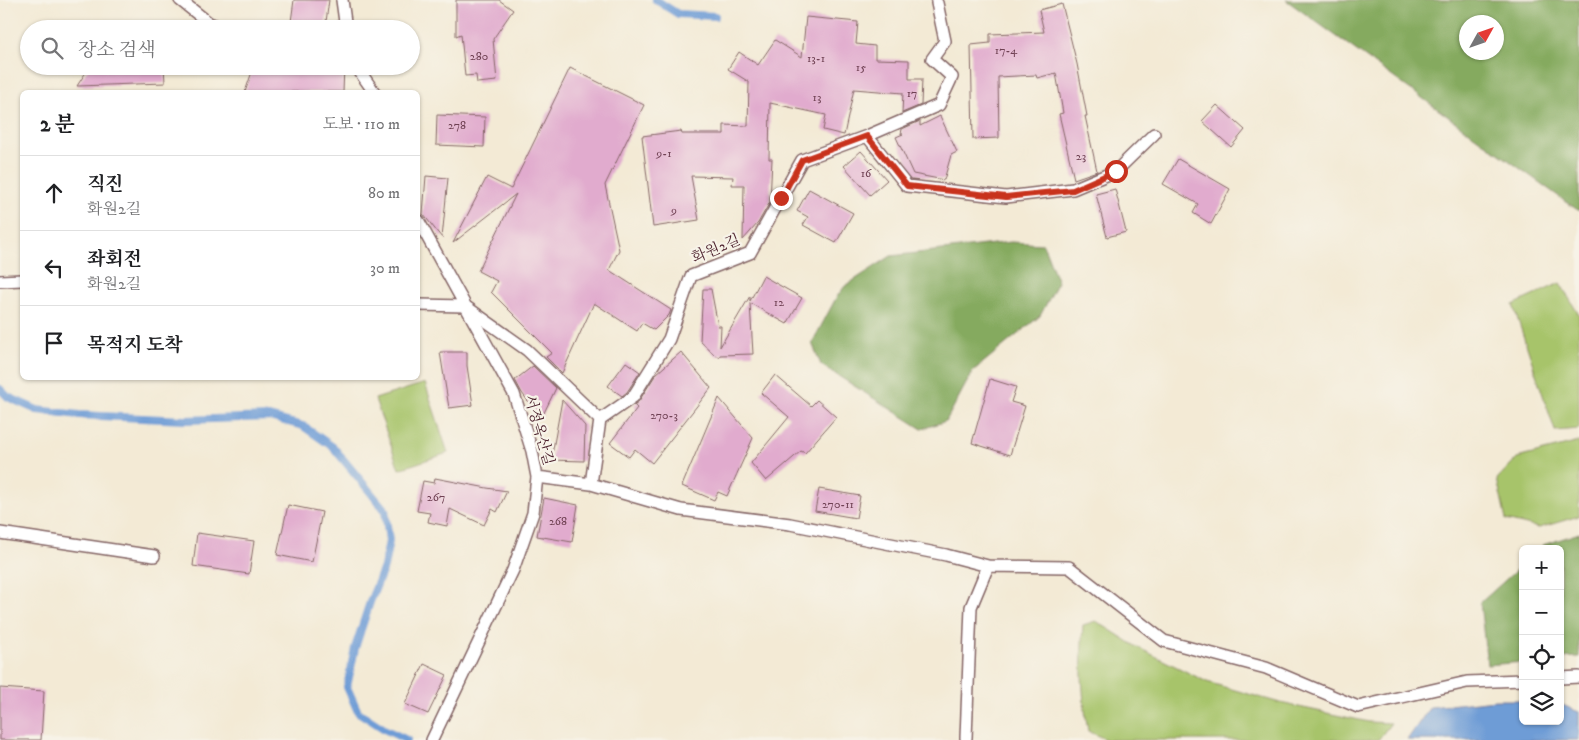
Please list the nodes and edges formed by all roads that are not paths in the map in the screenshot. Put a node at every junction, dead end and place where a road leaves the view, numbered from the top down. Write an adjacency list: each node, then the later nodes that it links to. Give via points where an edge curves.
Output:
1 (180, 0): 4 (lane)
2 (342, 0): 5 (lane)
3 (937, 3): 9 (lane, 화원2길, via 945,41 932,59 952,77 939,105)
4 (205, 20)
5 (345, 20)
6 (362, 75): 7 (lane)
7 (373, 90)
8 (1154, 134): 9 (lane, via 1116,171 1073,190 1006,197 907,186)
9 (867, 136): 15 (lane, 화원2길, via 802,160 750,253 691,276 669,339 633,397)
10 (420, 224): 14 (lane, 서정옥산길)
11 (20, 280): 12 (lane)
12 (0, 281)
13 (420, 305): 14 (lane)
14 (465, 306): 15 (lane, via 527,350); 16 (lane, 서정옥산길, via 514,394)
15 (600, 420): 17 (lane)
16 (537, 477): 17 (lane); 24 (lane, 서정옥산길, via 533,513 513,570)
17 (592, 484): 20 (lane, via 681,510 790,524)
18 (0, 532): 19 (lane)
19 (154, 556)
20 (988, 566): 23 (lane, via 1069,567 1164,641 1266,668 1358,707 1467,682); 25 (lane, via 971,607)
21 (1579, 677): 22 (lane)
22 (1564, 678)
23 (1519, 680)
24 (435, 735)
25 (966, 738)

